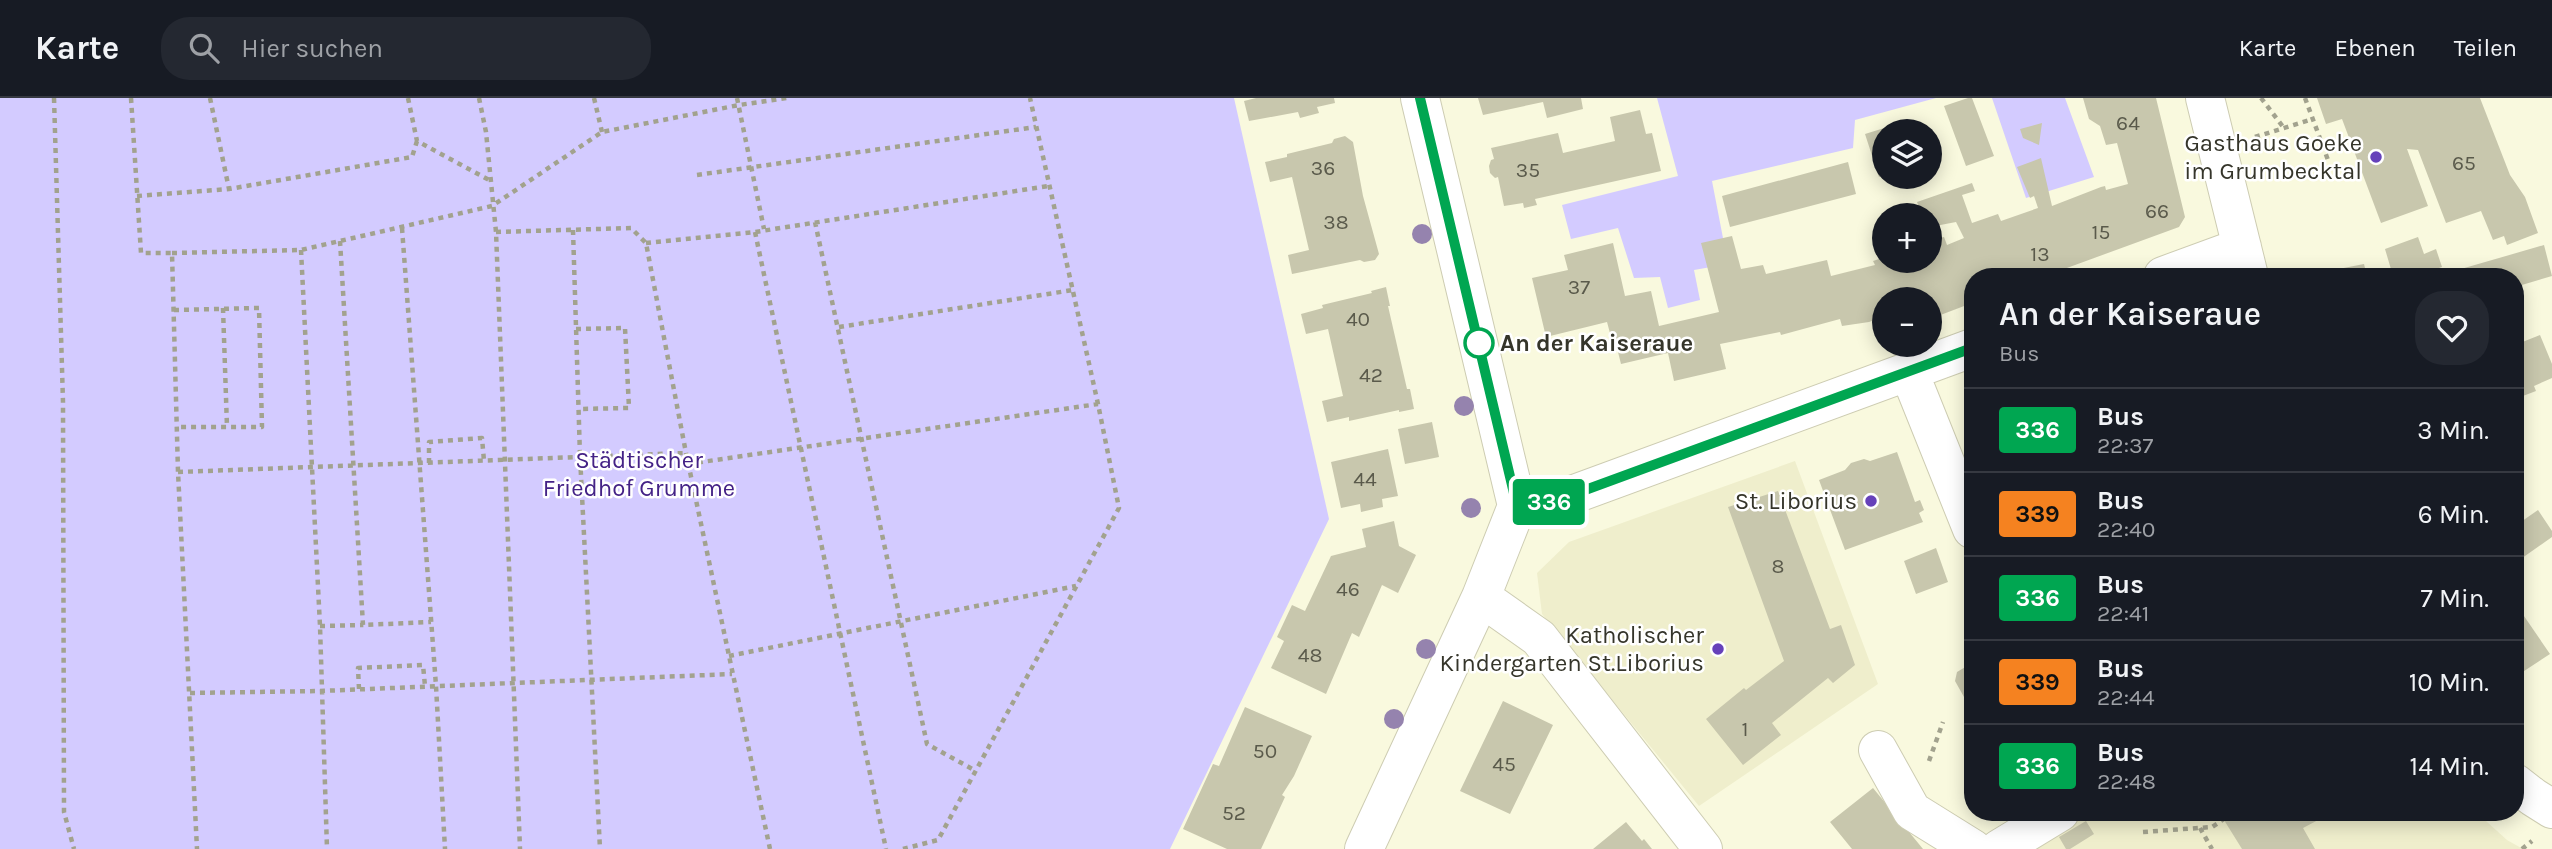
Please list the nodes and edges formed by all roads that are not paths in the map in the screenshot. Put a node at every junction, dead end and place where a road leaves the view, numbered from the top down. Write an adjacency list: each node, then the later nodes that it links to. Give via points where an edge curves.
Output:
1 (1420, 98): 7 (street)
2 (2205, 98): 3 (street)
3 (2245, 262): 4 (street)
4 (2210, 268)
5 (1964, 351): 6 (street)
6 (1909, 372): 7 (street, via 1558,500); 8 (street)
7 (1517, 506): 9 (street)
8 (1964, 509)
9 (1481, 597): 14 (street); 15 (street, via 1539,638)
10 (1878, 750): 16 (street, via 1912,811)
11 (2524, 790): 12 (street)
12 (2552, 809)
13 (2045, 821): 17 (street)
14 (1364, 849)
15 (1703, 849)
16 (1973, 849)
17 (1999, 849)

